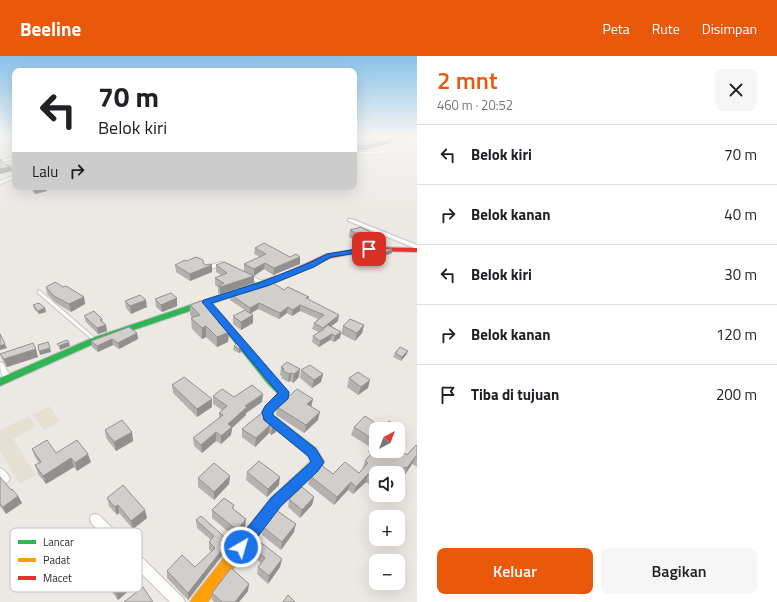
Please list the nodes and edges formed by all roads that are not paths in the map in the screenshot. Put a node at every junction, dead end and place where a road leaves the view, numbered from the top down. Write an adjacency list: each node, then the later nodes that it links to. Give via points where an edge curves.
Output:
1 (12, 177): 2 (street)
2 (0, 183)
3 (350, 220): 4 (street)
4 (417, 247)
5 (417, 250): 9 (street, via 369,249 337,254)
6 (207, 268): 7 (street, via 220,264)
7 (231, 268)
8 (238, 271): 9 (street)
9 (264, 284): 11 (street)
10 (39, 292): 12 (lane)
11 (207, 302): 12 (street); 19 (street, via 283,392 284,396 267,412 268,417 312,452 318,462 276,502)
12 (95, 340): 14 (street)
13 (0, 365): 14 (street)
14 (4, 380)
15 (95, 519): 16 (street)
16 (104, 528)
17 (142, 565): 18 (street)
18 (180, 602)
19 (198, 602)

